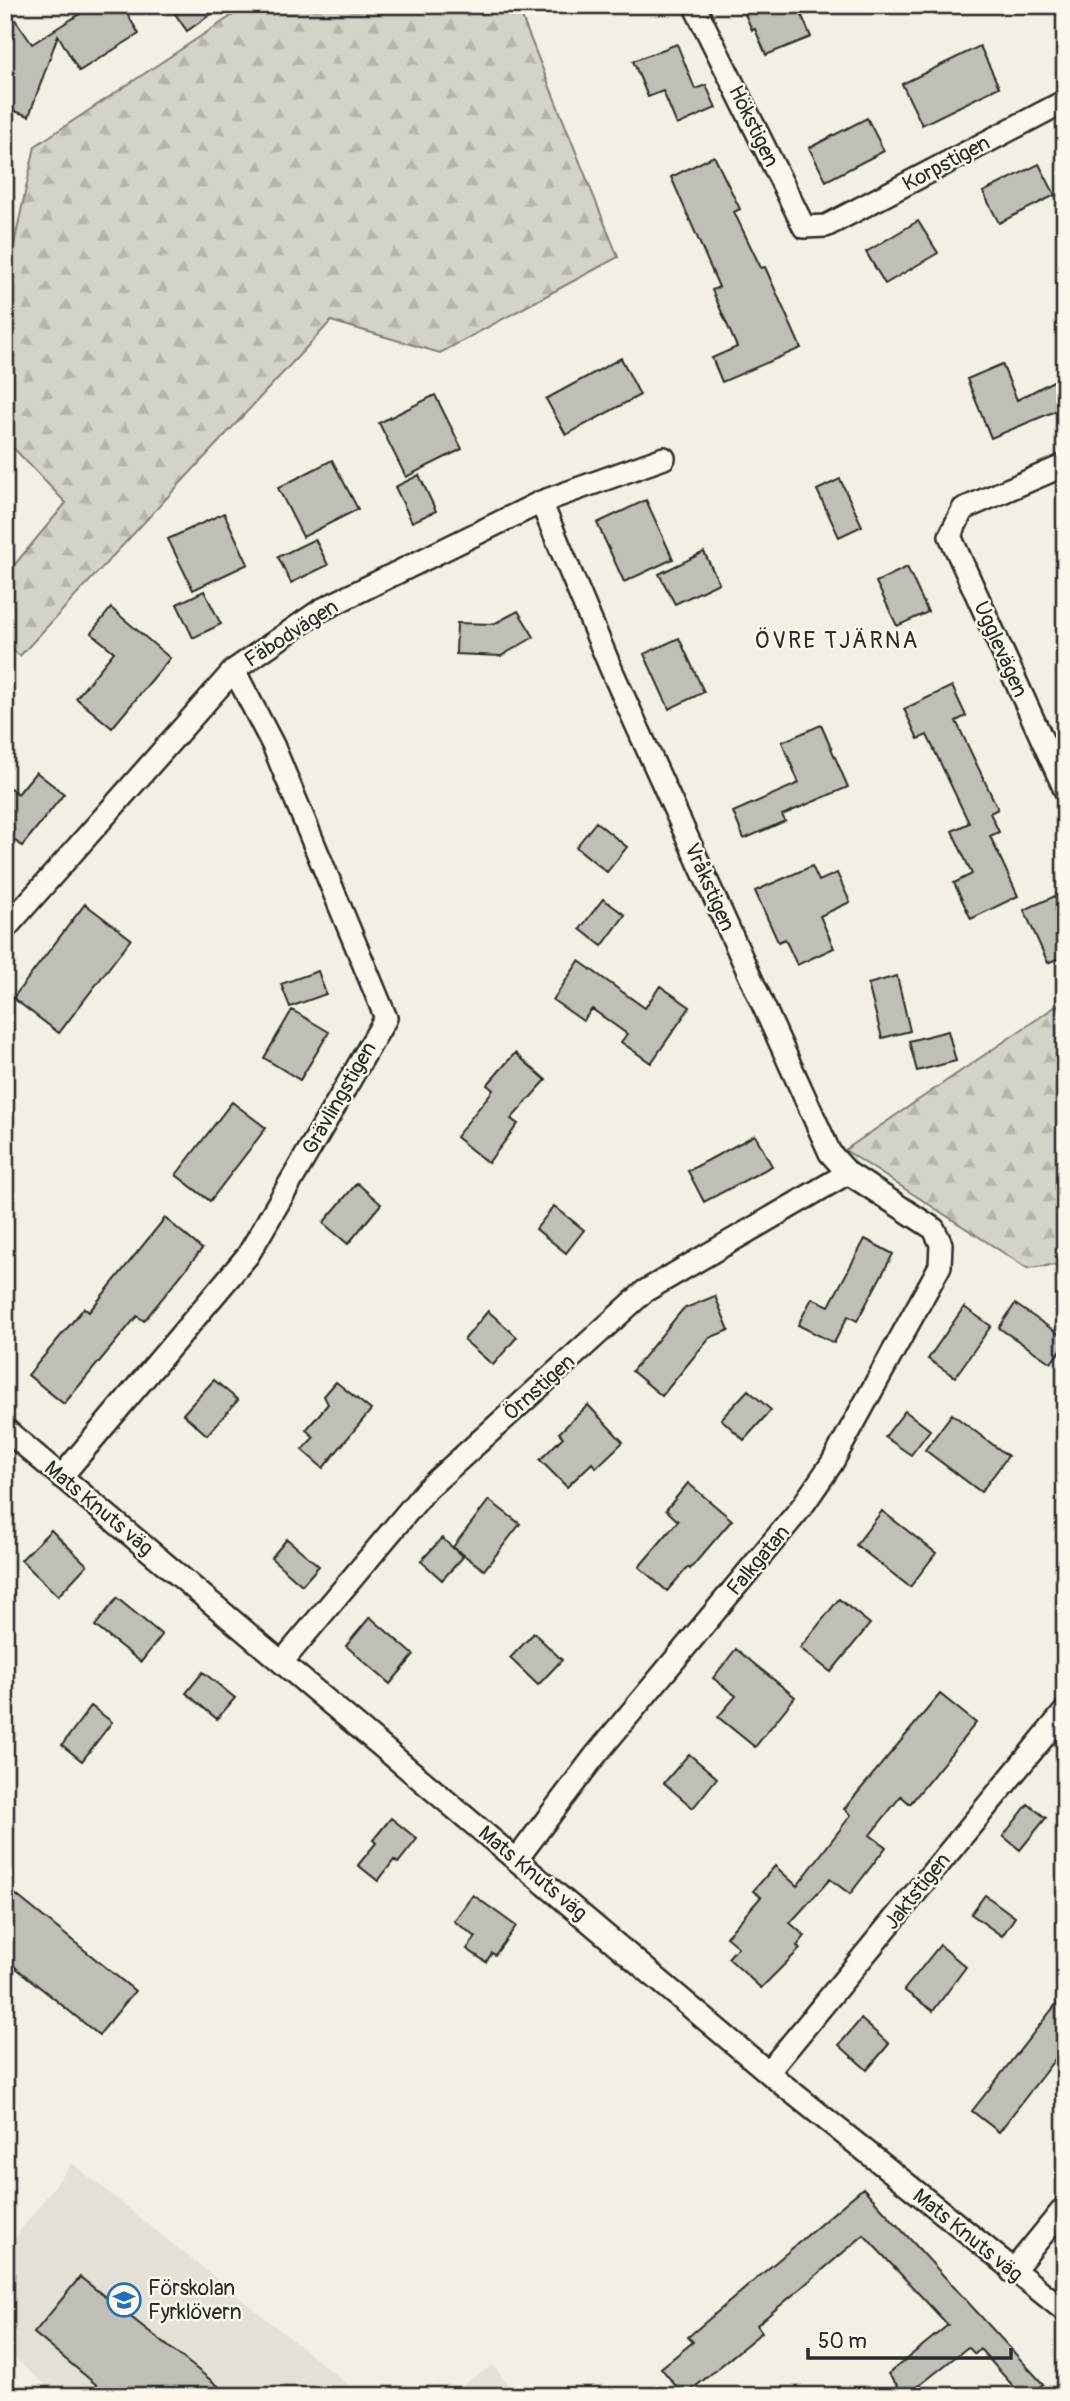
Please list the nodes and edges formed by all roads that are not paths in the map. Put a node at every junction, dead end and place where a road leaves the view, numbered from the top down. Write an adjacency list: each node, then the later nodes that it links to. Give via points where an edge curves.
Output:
1 (694, 5): 3 (street, Hökstigen, via 804,227)
2 (1065, 101): 3 (street, Korpstigen)
3 (827, 226)
4 (664, 458): 6 (street, Fäbodvägen)
5 (1065, 465): 8 (street, Ugglevägen, via 963,509 950,537)
6 (541, 502): 7 (street, Fäbodvägen, via 321,610); 10 (street, Vråkstigen, via 612,671 830,1153)
7 (234, 670): 9 (street, Fäbodvägen); 13 (street, Grävlingstigen, via 274,745 386,1018 247,1255)
8 (1065, 790)
9 (5, 929)
10 (848, 1173): 11 (street, Vråkstigen); 14 (street, Örnstigen, via 645,1291 427,1489)
11 (934, 1229): 16 (street, Falkgatan, via 941,1244 940,1266 832,1464)
12 (5, 1429): 13 (street, Mats Knuts väg)
13 (61, 1477): 14 (street, Mats Knuts väg)
14 (282, 1662): 16 (street, Mats Knuts väg)
15 (1065, 1711): 17 (street, Jaktstigen)
16 (517, 1859): 17 (street, Mats Knuts väg)
17 (769, 2071): 19 (street, Mats Knuts väg)
18 (1065, 2207): 19 (street)
19 (1012, 2272): 20 (street, Mats Knuts väg)
20 (1065, 2311)

